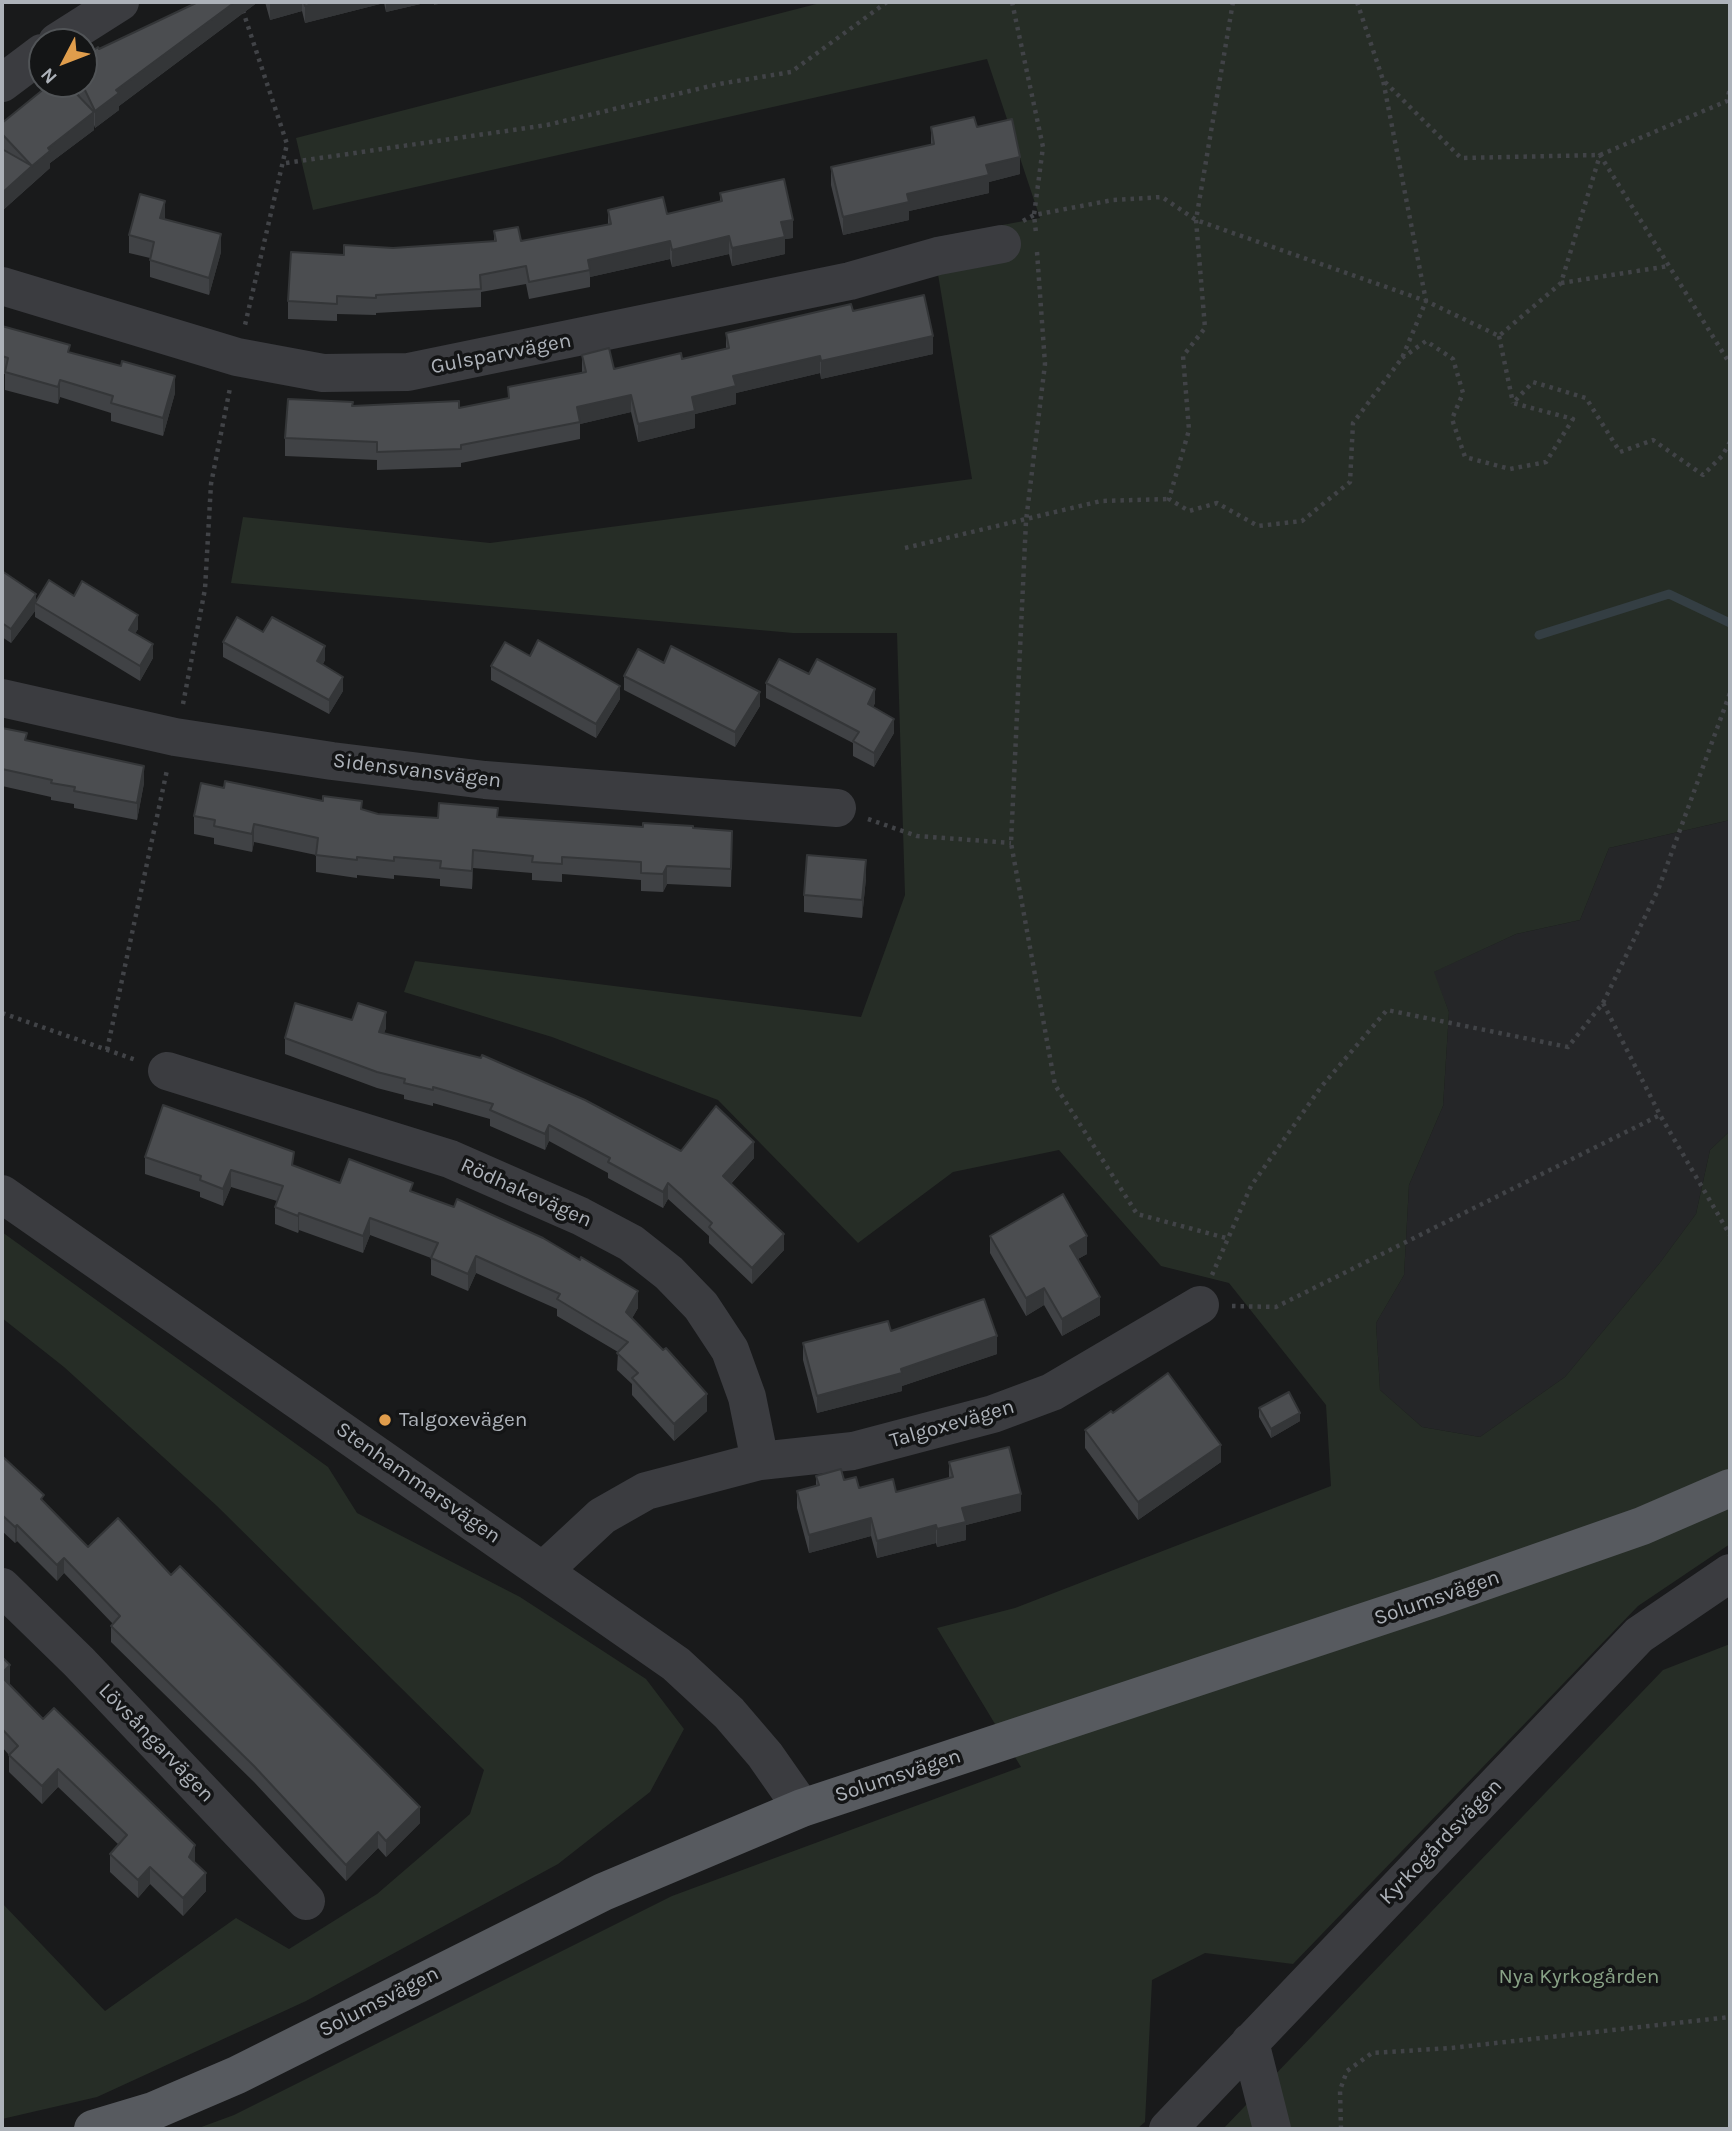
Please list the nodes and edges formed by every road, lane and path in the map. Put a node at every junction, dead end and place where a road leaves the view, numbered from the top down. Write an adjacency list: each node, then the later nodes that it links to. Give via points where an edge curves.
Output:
1 (120, 2): 7 (street)
2 (240, 2): 13 (path, via 284,128)
3 (887, 2): 13 (path, via 791,72 719,84 547,125)
4 (1012, 2): 14 (path, via 1043,148)
5 (1233, 2): 15 (path)
6 (1357, 2): 9 (path)
7 (79, 28)
8 (28, 64): 10 (street)
9 (1383, 80): 12 (path, via 1461,158); 20 (path)
10 (2, 83)
11 (1730, 88): 12 (path, via 1727,102)
12 (1600, 155): 17 (path); 18 (path)
13 (285, 163): 22 (path)
14 (1034, 215): 15 (path, via 1113,200 1162,197); 28 (path, via 1045,364)
15 (1196, 220): 20 (path); 27 (path, via 1205,328 1183,356 1189,430)
16 (1002, 244): 22 (street, Gulsparvvägen, via 837,284 408,372 323,373)
17 (1669, 266): 18 (path); 24 (path)
18 (1561, 283): 21 (path)
19 (2, 286): 22 (street, Gulsparvvägen)
20 (1426, 301): 21 (path); 23 (path)
21 (1499, 336): 25 (path)
22 (237, 357): 32 (path, via 211,484 205,589)
23 (1402, 358): 25 (path, via 1426,341 1453,359 1463,393 1452,419 1465,457 1510,469 1546,462 1573,419); 27 (path, via 1353,423 1350,482 1302,521 1258,526 1217,503 1189,512)
24 (1730, 364)
25 (1513, 403): 26 (path, via 1533,382 1586,398 1620,452 1653,440 1703,475)
26 (1730, 442)
27 (1169, 499): 28 (path, via 1101,501)
28 (1026, 521): 29 (path); 34 (path)
29 (905, 548)
30 (1730, 693): 35 (path, via 1658,890)
31 (2, 698): 32 (street, Sidensvansvägen)
32 (175, 737): 33 (street, Sidensvansvägen, via 485,780); 36 (path, via 107,1050)
33 (836, 808): 34 (path, via 917,836)
34 (1011, 843): 35 (path, via 1055,1086 1137,1214 1226,1238 1251,1186 1321,1087 1387,1010 1568,1047)
35 (1603, 1003): 38 (path)
36 (2, 1013)
37 (167, 1071): 42 (street, Rödhakevägen, via 450,1159 631,1243 670,1273 701,1306 730,1350 747,1397)
38 (1660, 1115): 40 (path); 41 (path, via 1276,1307)
39 (2, 1194): 44 (street, Stenhammarsvägen)
40 (1730, 1235)
41 (1200, 1305): 42 (street, Talgoxevägen, via 1052,1392 993,1414 853,1451)
42 (760, 1461): 44 (street, Talgoxevägen, via 646,1491 586,1528)
43 (1730, 1488): 47 (main road, Solumsvägen, via 1642,1526 1426,1602)
44 (544, 1570): 47 (street, Stenhammarsvägen, via 676,1664 729,1713)
45 (1730, 1573): 50 (street, Kyrkogårdsvägen, via 1639,1635)
46 (2, 1587): 48 (street, Lövsångarvägen)
47 (802, 1808): 51 (main road, Solumsvägen, via 603,1892 237,2075 153,2111)
48 (306, 1901)
49 (1730, 2017): 54 (path, via 1372,2053 1347,2071 1340,2090)
50 (1250, 2042): 52 (street, Kyrkogårdsvägen); 53 (street)
51 (93, 2129)
52 (1168, 2129)
53 (1272, 2129)
54 (1341, 2129)

